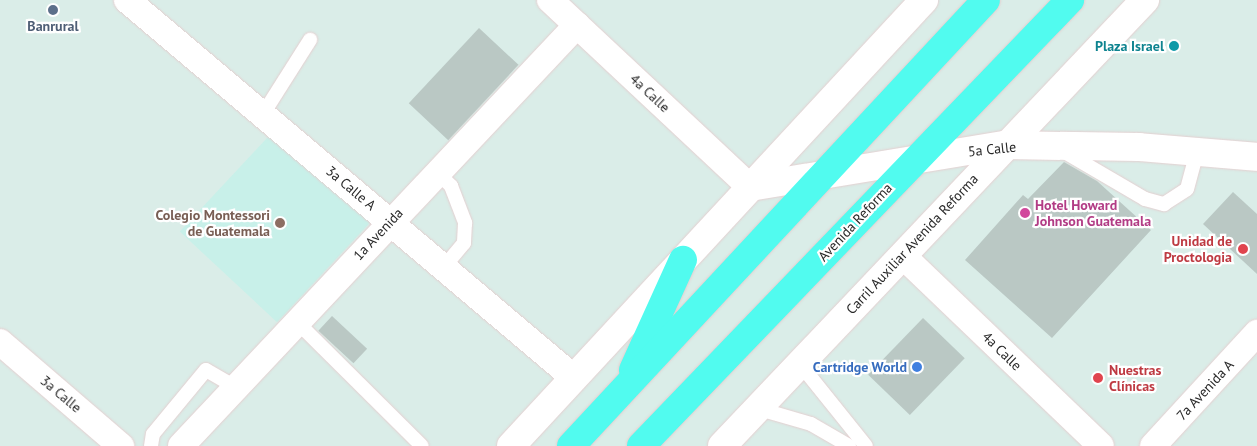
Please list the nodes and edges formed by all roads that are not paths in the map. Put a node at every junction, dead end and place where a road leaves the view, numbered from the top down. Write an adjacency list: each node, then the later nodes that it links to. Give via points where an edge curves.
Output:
1 (127, 0): 9 (street, 3a Calle A)
2 (550, 0): 7 (street, 4a Calle)
3 (924, 0): 18 (street)
4 (986, 0): 16 (main road)
5 (1070, 0): 14 (main road, Avenida Reforma)
6 (1145, 0): 10 (street, Carril Auxiliar Avenida Reforma)
7 (577, 25): 15 (street, 1a Avenida); 18 (street, 4a Calle)
8 (310, 40): 9 (lane)
9 (262, 114): 19 (street, 3a Calle A)
10 (1005, 145): 11 (street, 5a Calle); 14 (street, 5a Calle); 20 (street, Carril Auxiliar Avenida Reforma)
11 (1054, 146): 12 (street, 5a Calle); 12 (lane, via 1145,199 1164,204 1187,189)
12 (1197, 152): 13 (street, 5a Calle)
13 (1247, 156): 17 (street, 5a Calle)
14 (913, 160): 16 (street, 5a Calle); 37 (main road, Avenida Reforma)
15 (437, 172): 19 (street, 1a Avenida); 22 (lane, via 452,186 466,223 464,243)
16 (827, 173): 18 (street, 5a Calle); 29 (main road)
17 (1257, 173)
18 (750, 187): 21 (street)
19 (391, 221): 22 (street, 3a Calle A); 23 (street, 1a Avenida)
20 (903, 256): 26 (street, Carril Auxiliar Avenida Reforma); 41 (street, 4a Calle)
21 (684, 260): 27 (street); 29 (main road)
22 (444, 267): 27 (street, 3a Calle A)
23 (296, 321): 28 (street, 1a Avenida); 34 (lane)
24 (1257, 333): 42 (street, 7a Avenida A)
25 (0, 342): 31 (street, 3a Calle)
26 (800, 364): 30 (street, Carril Auxiliar Avenida Reforma); 40 (lane)
27 (574, 378): 35 (street)
28 (235, 387): 32 (lane, via 206,370 153,434); 33 (street, 1a Avenida)
29 (623, 391): 36 (main road)
30 (756, 408): 38 (street, Carril Auxiliar Avenida Reforma); 39 (lane, via 811,424)
31 (122, 446)
32 (151, 446)
33 (181, 446)
34 (422, 446)
35 (511, 446)
36 (571, 446)
37 (641, 446)
38 (722, 446)
39 (849, 446)
40 (866, 446)
41 (1101, 446)
42 (1153, 446)

